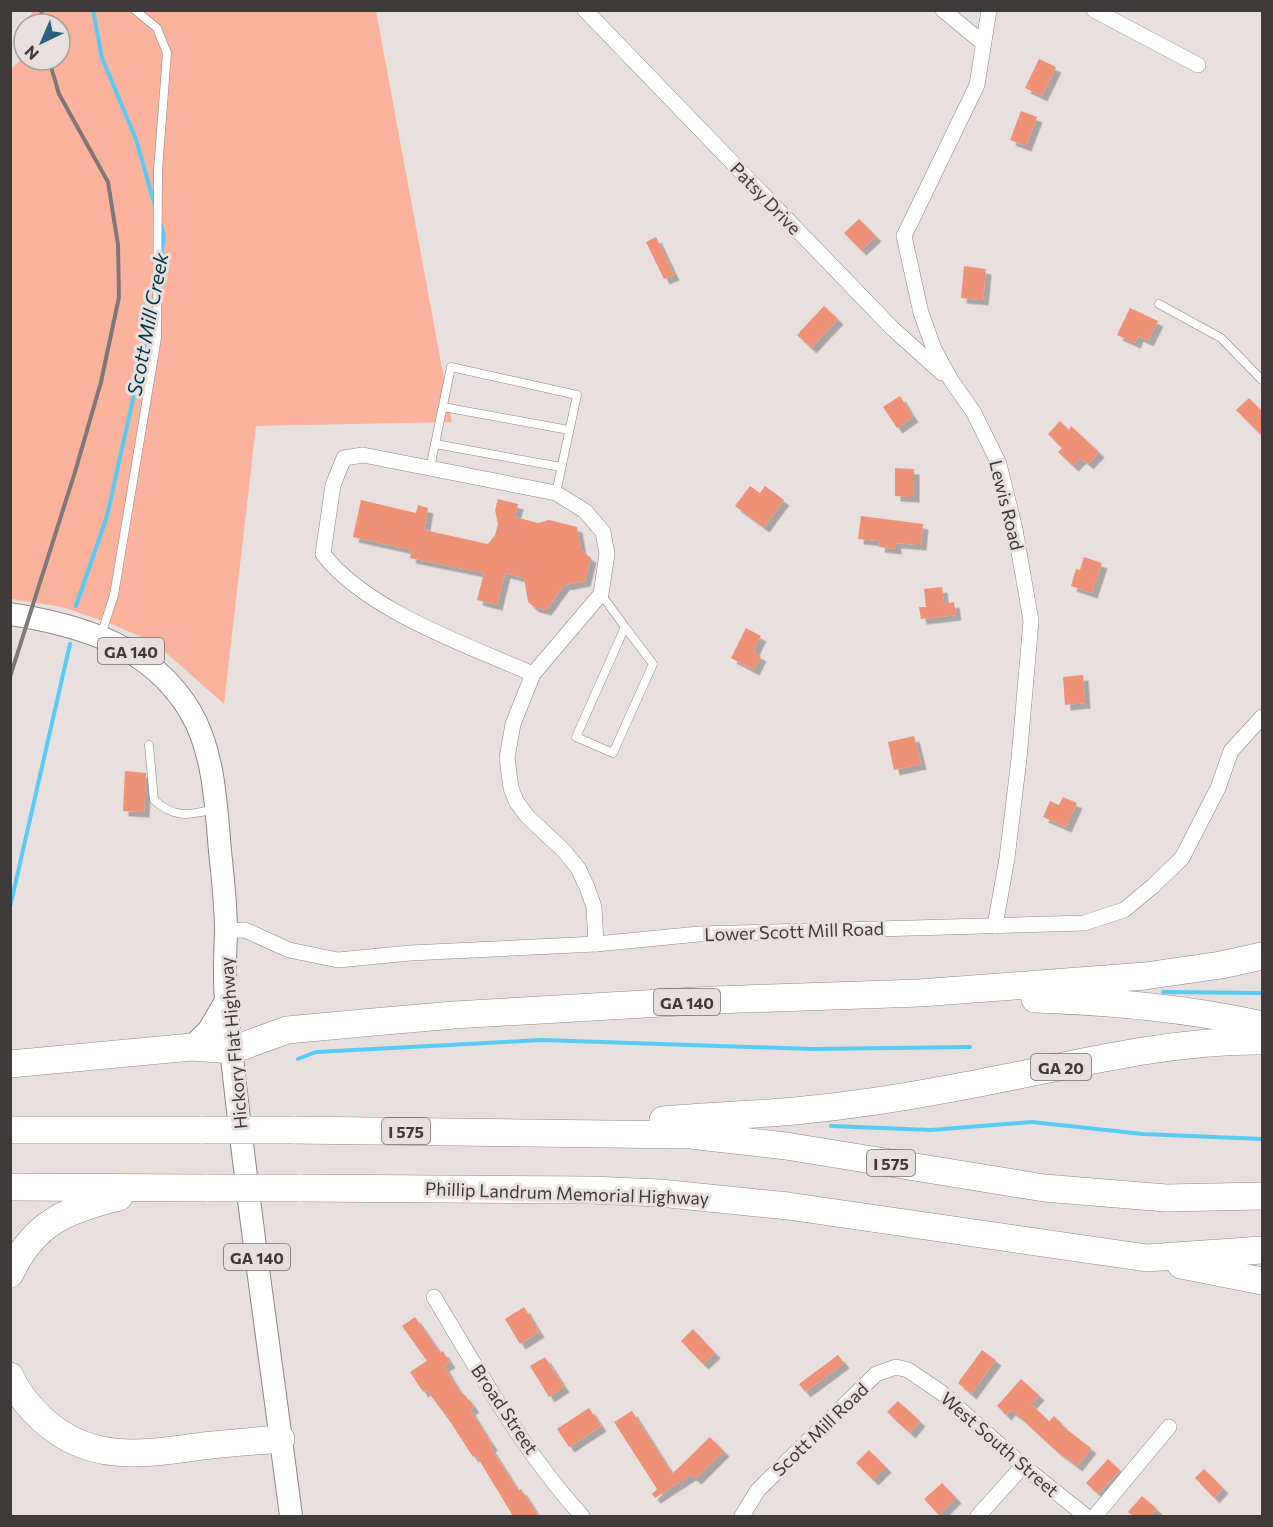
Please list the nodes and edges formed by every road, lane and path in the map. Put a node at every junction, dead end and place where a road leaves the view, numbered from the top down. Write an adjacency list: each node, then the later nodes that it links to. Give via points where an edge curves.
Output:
1 (135, 10): 20 (lane, via 157,28 167,53 158,170 157,338 114,595)
2 (585, 10): 9 (street, Patsy Drive, via 893,329)
3 (943, 10): 6 (street)
4 (989, 10): 6 (street, Lewis Road)
5 (1094, 10): 7 (street)
6 (983, 43): 9 (street, Lewis Road, via 977,85 904,236 921,313)
7 (1198, 64)
8 (1159, 304): 10 (lane, via 1221,338)
9 (951, 380): 25 (street, Lewis Road, via 974,413 999,464 1031,621 1019,759)
10 (1263, 380)
11 (443, 407): 12 (lane); 12 (lane, via 451,367 577,395); 13 (lane)
12 (569, 430): 14 (lane)
13 (435, 444): 14 (lane); 15 (lane)
14 (561, 467): 16 (lane)
15 (430, 468): 16 (street); 21 (street, via 363,455 344,458 333,485 323,554 334,568 393,612)
16 (556, 493): 17 (street, via 585,511 603,532 607,554)
17 (602, 594): 19 (lane); 21 (street)
18 (10, 614): 20 (main road, Hickory Flat Highway / GA 140)
19 (625, 627): 19 (lane, via 576,737 613,753 653,664)
20 (101, 636): 24 (main road, Hickory Flat Highway / GA 140, via 153,667 186,704 206,750)
21 (533, 674): 27 (street, via 509,742 511,788 527,816 578,868 594,907)
22 (1263, 717): 25 (street, Lower Scott Mill Road, via 1231,751 1218,788 1182,858 1124,910 1084,923)
23 (149, 745): 24 (lane, via 154,800 164,809 185,815)
24 (216, 809): 26 (main road, Hickory Flat Highway / GA 140)
25 (995, 926): 27 (street, Lower Scott Mill Road, via 699,934)
26 (226, 931): 27 (street, Lower Scott Mill Road, via 245,930 289,950 338,960); 30 (main road, Hickory Flat Highway / GA 140)
27 (596, 944)
28 (1263, 956): 29 (highway, via 1145,976)
29 (920, 993): 31 (highway, GA 140, via 1125,1003); 34 (highway, GA 140, via 465,1014 287,1030)
30 (226, 1001): 33 (main road, via 210,1030); 34 (main road, Hickory Flat Highway / GA 140)
31 (1263, 1025)
32 (1263, 1041): 37 (highway, GA 20, via 1187,1044 950,1089 795,1111)
33 (192, 1047): 34 (highway); 35 (highway)
34 (232, 1050): 49 (main road, Hickory Flat Highway / GA 140)
35 (17, 1063)
36 (10, 1131): 37 (highway, I 575, bridge)
37 (519, 1132): 40 (highway, I 575, via 690,1135 786,1146 1044,1188 1166,1198)
38 (10, 1187): 39 (highway, Phillip Landrum Memorial Highway)
39 (155, 1188): 42 (highway, Phillip Landrum Memorial Highway, bridge, via 660,1193 798,1207); 43 (highway, via 93,1203 53,1220)
40 (1263, 1196)
41 (1263, 1250): 42 (highway, Phillip Landrum Memorial Highway)
42 (1147, 1258): 44 (highway)
43 (10, 1274)
44 (1263, 1281)
45 (434, 1296): 52 (street, Broad Street, via 496,1400)
46 (912, 1374): 50 (street, West South Street, via 942,1393); 53 (street, Scott Mill Road, via 896,1367 876,1374 758,1490)
47 (10, 1376): 49 (highway, via 23,1398 52,1429 90,1448 153,1453)
48 (1169, 1427): 56 (street)
49 (281, 1439): 51 (main road, Hickory Flat Highway)
50 (1023, 1466): 54 (street); 55 (street, West South Street)
51 (291, 1516)
52 (582, 1516)
53 (742, 1516)
54 (978, 1516)
55 (1086, 1516)
56 (1095, 1516)

